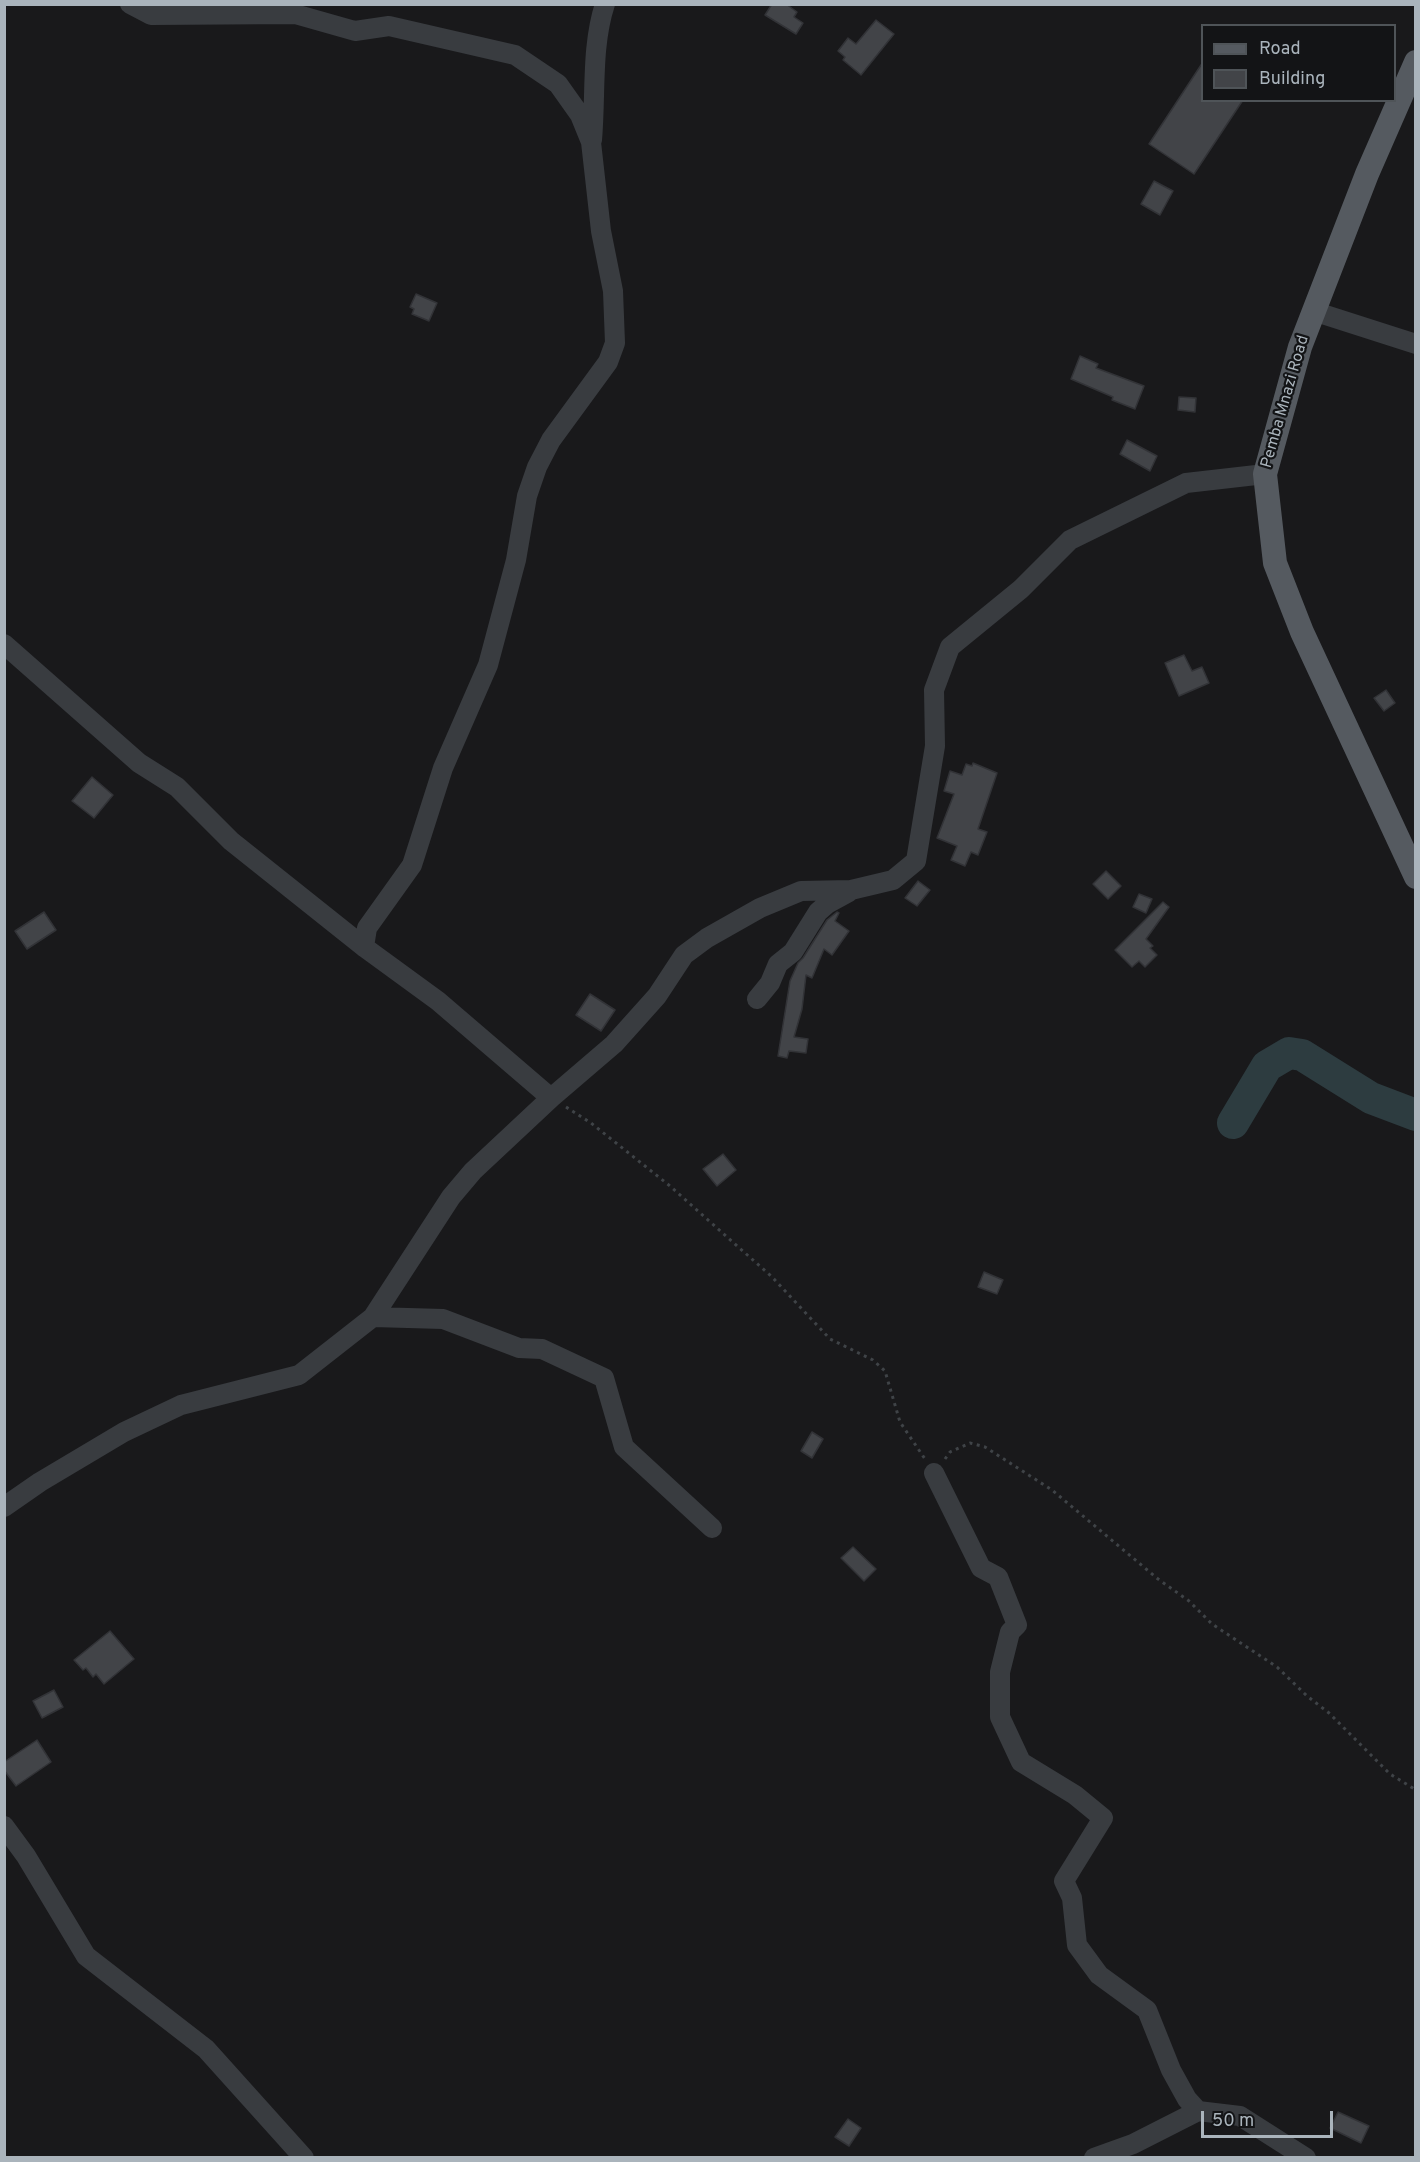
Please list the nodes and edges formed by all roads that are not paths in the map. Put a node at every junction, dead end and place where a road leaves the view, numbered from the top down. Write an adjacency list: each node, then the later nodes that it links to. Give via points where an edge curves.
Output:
1 (130, 4): 4 (street, via 151,15 295,14 355,31 389,26 515,55 558,84 580,115)
2 (605, 4): 4 (street, via 600,19)
3 (1416, 62): 5 (main road, Pemba Mnazi Road)
4 (591, 142): 11 (street, via 612,291 615,343 608,362 551,440 537,467 488,665 443,768 412,865 367,928)
5 (1313, 311): 6 (street); 7 (main road, Pemba Mnazi Road)
6 (1416, 344)
7 (1264, 474): 9 (main road, Pemba Mnazi Road, via 1275,563 1302,632); 10 (street, via 1186,483 1070,540 1021,589 950,647 934,690 935,746 916,861 893,880)
8 (4, 644): 11 (street, via 139,762 177,787 231,841)
9 (1416, 877)
10 (851, 890): 12 (street, via 819,912 793,952 778,964); 13 (street, via 801,891 760,908 707,939 684,955 657,996 614,1044)
11 (364, 947): 13 (street, via 438,1001)
12 (757, 999)
13 (550, 1098): 14 (street, via 451,1197)
14 (373, 1317): 16 (street, via 299,1375 181,1405 124,1432); 17 (street, via 443,1319 519,1348 542,1349 604,1378 624,1447)
15 (934, 1473): 19 (street, via 981,1568 998,1577 1017,1624 1010,1632 1000,1672 1000,1717 1021,1762 1103,1818 1064,1881 1072,1898 1077,1946 1099,1975 1147,2010 1171,2070)
16 (4, 1507)
17 (712, 1527)
18 (4, 1826): 20 (street, via 86,1956 206,2049)
19 (1198, 2111): 21 (street, via 1133,2145); 22 (street, via 1240,2116)
20 (304, 2157)
21 (1094, 2157)
22 (1306, 2157)

